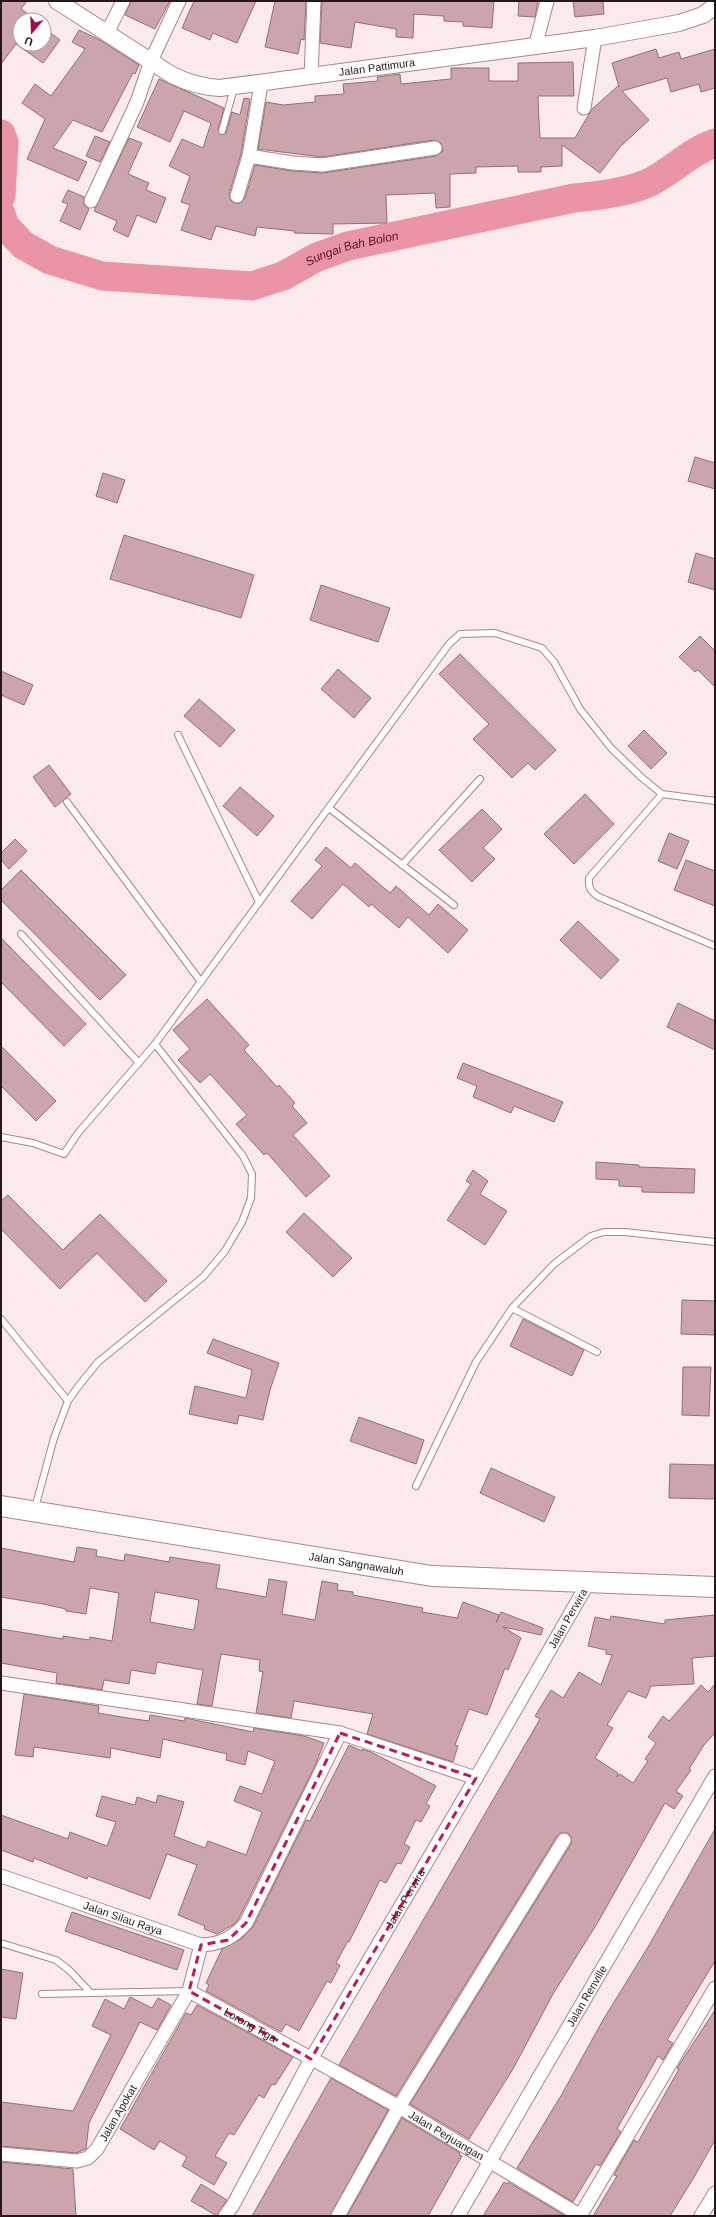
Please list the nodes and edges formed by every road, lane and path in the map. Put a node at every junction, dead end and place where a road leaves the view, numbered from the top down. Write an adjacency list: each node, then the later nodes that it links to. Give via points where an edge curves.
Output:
1 (57, 1): 7 (street, Jalan Pattimura)
2 (123, 1): 7 (street)
3 (179, 1): 10 (street)
4 (314, 1): 11 (street)
5 (547, 1): 9 (street)
6 (715, 6): 8 (street, Jalan Pattimura, via 703,15 679,23)
7 (108, 33): 10 (street, Jalan Pattimura)
8 (595, 38): 9 (street, Jalan Pattimura); 14 (street)
9 (535, 47): 11 (street, Jalan Pattimura)
10 (150, 61): 13 (street, Jalan Pattimura, via 188,83 203,87); 19 (street, via 137,102)
11 (311, 77): 12 (street, Jalan Pattimura)
12 (261, 84): 13 (street, Jalan Pattimura); 17 (street)
13 (234, 88): 15 (lane)
14 (584, 108)
15 (222, 131)
16 (435, 148): 17 (street, via 322,165)
17 (249, 156): 18 (street)
18 (237, 196)
19 (91, 201)
20 (178, 735): 27 (lane)
21 (480, 778): 26 (lane)
22 (662, 794): 23 (lane); 25 (lane, via 611,748 580,709 554,662 542,648 495,633 474,633 460,634 448,644); 30 (lane, via 589,878 588,886 599,897)
23 (715, 801)
24 (67, 802): 31 (lane)
25 (329, 808): 26 (lane); 27 (lane)
26 (402, 865): 28 (lane)
27 (260, 902): 31 (lane)
28 (454, 905)
29 (21, 934): 33 (lane)
30 (715, 946)
31 (201, 982): 32 (lane)
32 (155, 1044): 33 (lane); 39 (lane, via 243,1156 252,1174 251,1198 242,1222 225,1251 203,1276 98,1362)
33 (139, 1063): 34 (lane, via 78,1133 64,1154)
34 (1, 1136)
35 (715, 1242): 36 (lane, via 613,1231 591,1236 554,1264)
36 (512, 1308): 38 (lane); 40 (lane, via 476,1362)
37 (1, 1319): 39 (lane)
38 (598, 1352)
39 (68, 1401): 42 (lane, via 54,1438)
40 (416, 1486)
41 (1, 1506): 42 (main road, Jalan Sangnawaluh)
42 (34, 1511): 43 (main road, Jalan Sangnawaluh, via 432,1576)
43 (588, 1583): 44 (main road, Jalan Sangnawaluh); 48 (street, Jalan Perwira)
44 (715, 1588)
45 (1, 1683): 46 (street)
46 (340, 1733): 48 (street); 52 (street, via 246,1923 228,1940 216,1945)
47 (715, 1776): 60 (street, Jalan Renville)
48 (476, 1778): 57 (street, Jalan Perwira)
49 (564, 1840): 58 (street)
50 (1, 1876): 52 (street, Jalan Silau Raya)
51 (1, 1943): 55 (lane, via 56,1960)
52 (201, 1945): 54 (street)
53 (715, 1988): 65 (street)
54 (189, 1991): 55 (lane); 57 (street, Lorong Tiga); 59 (street, Jalan Apokat, via 97,2149 88,2158 77,2160)
55 (90, 1992): 56 (lane)
56 (42, 1994)
57 (311, 2059): 58 (street, Jalan Perjuangan); 62 (street, Jalan Perwira)
58 (398, 2107): 60 (street, Jalan Perjuangan); 63 (street)
59 (1, 2154)
60 (489, 2161): 64 (street, Jalan Renville); 65 (street, Jalan Perjuangan)
61 (715, 2193): 66 (street)
62 (225, 2216)
63 (338, 2216)
64 (458, 2216)
65 (580, 2216)
66 (701, 2216)

